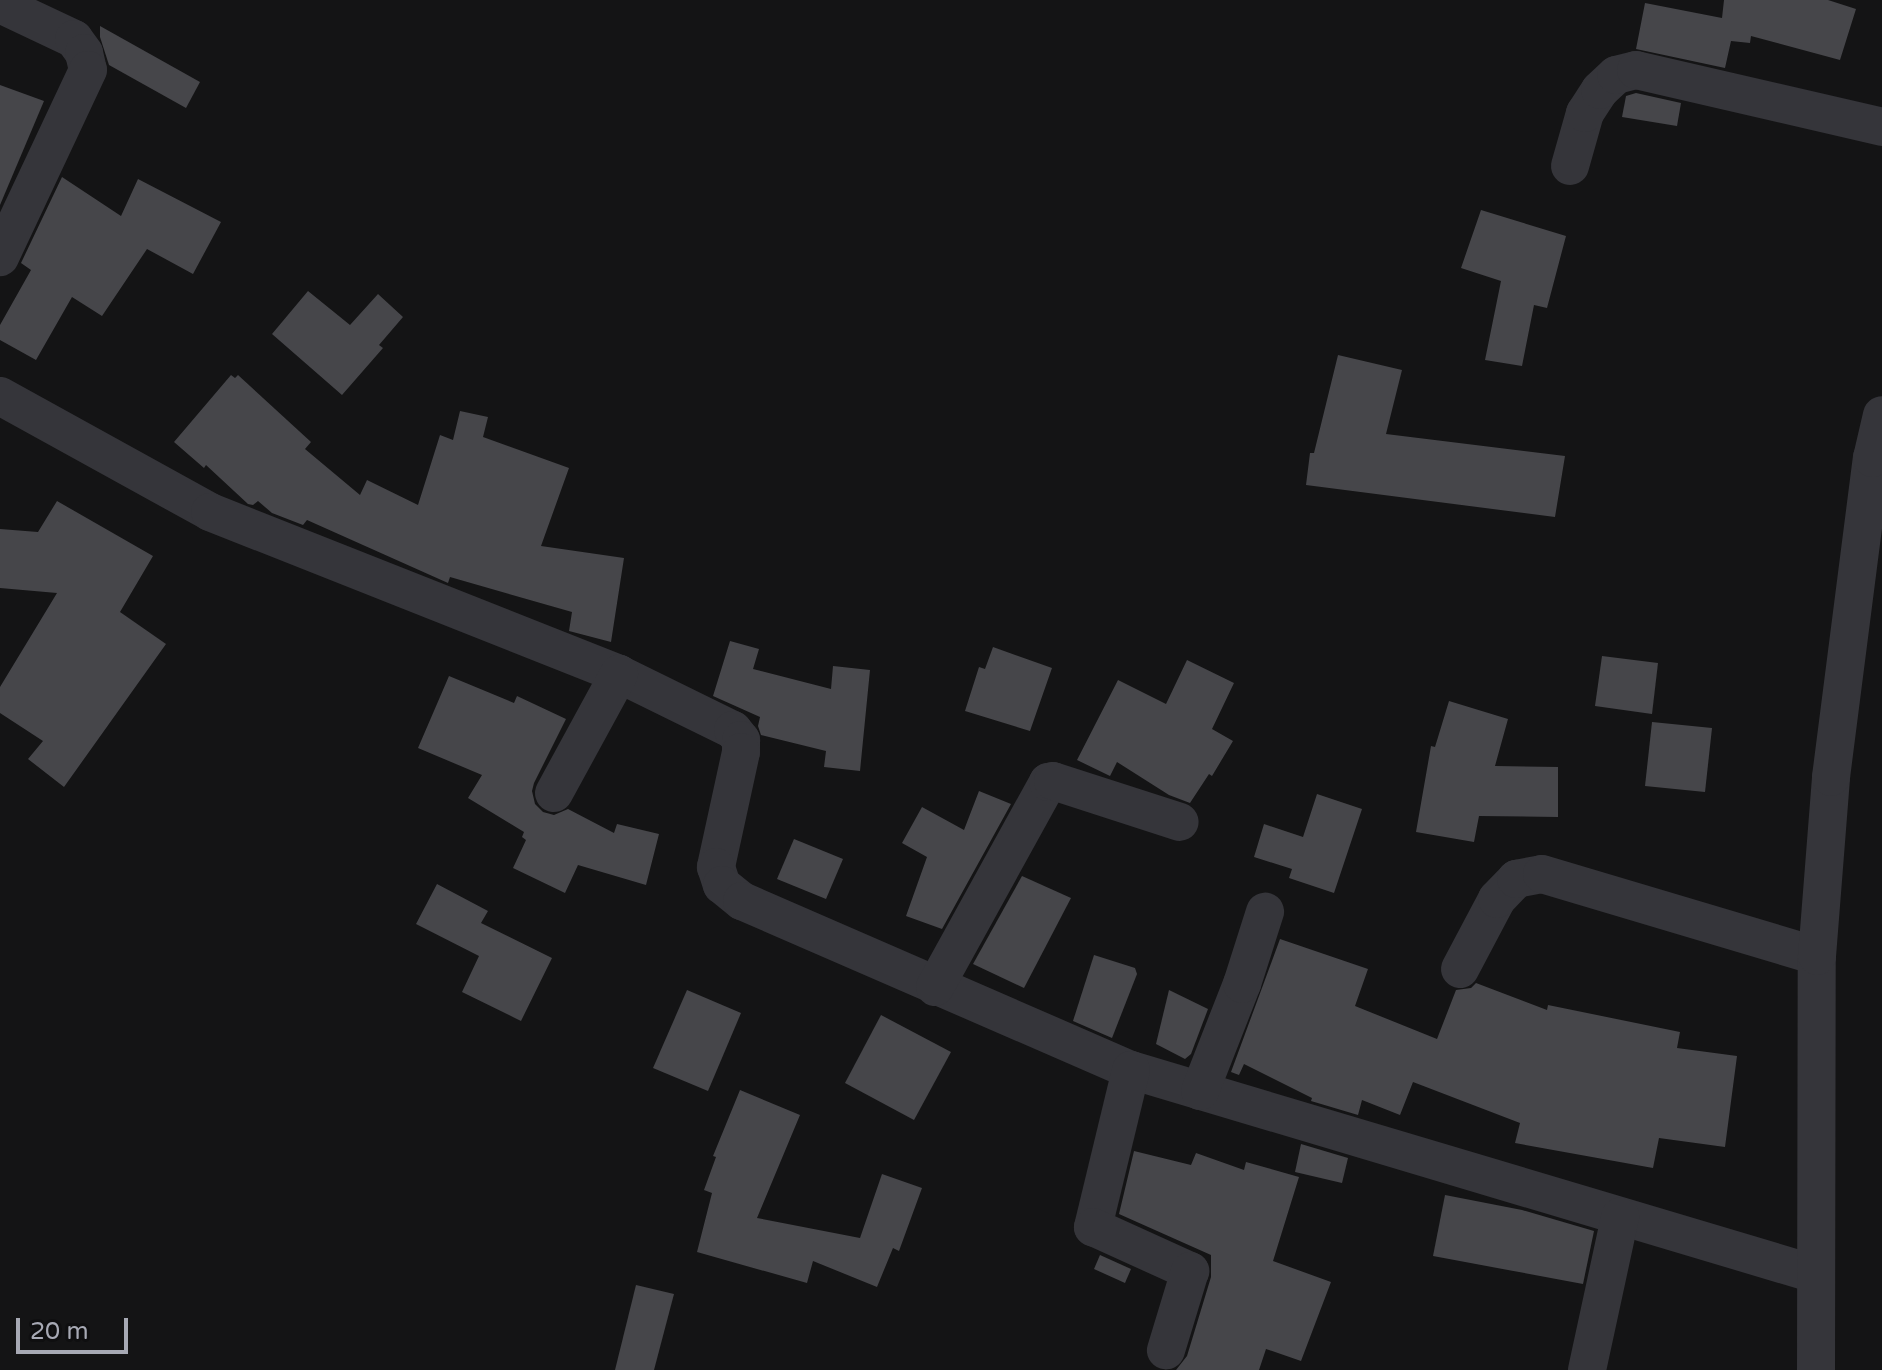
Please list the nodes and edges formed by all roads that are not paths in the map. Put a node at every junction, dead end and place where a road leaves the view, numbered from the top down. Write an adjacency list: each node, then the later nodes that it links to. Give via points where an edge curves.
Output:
1 (0, 4): 4 (street, via 74,39 88,70)
2 (1882, 127): 3 (street, via 1636,70 1616,75 1600,90 1585,113)
3 (1570, 166)
4 (0, 257)
5 (0, 396): 7 (street, via 210,512)
6 (1882, 415): 11 (street, via 1831,777)
7 (619, 674): 8 (street); 13 (street, via 733,730 741,740 716,867 722,885 742,901)
8 (554, 793)
9 (1180, 822): 13 (street, via 1048,782)
10 (1265, 912): 15 (street)
11 (1817, 956): 12 (street, via 1542,874 1516,879 1497,899); 17 (street)
12 (1460, 969)
13 (935, 987): 14 (street)
14 (1131, 1070): 15 (street); 18 (street, via 1093,1227 1190,1271)
15 (1200, 1091): 16 (street)
16 (1620, 1217): 17 (street); 19 (street)
17 (1815, 1274): 20 (street)
18 (1166, 1350)
19 (1587, 1370)
20 (1816, 1370)

